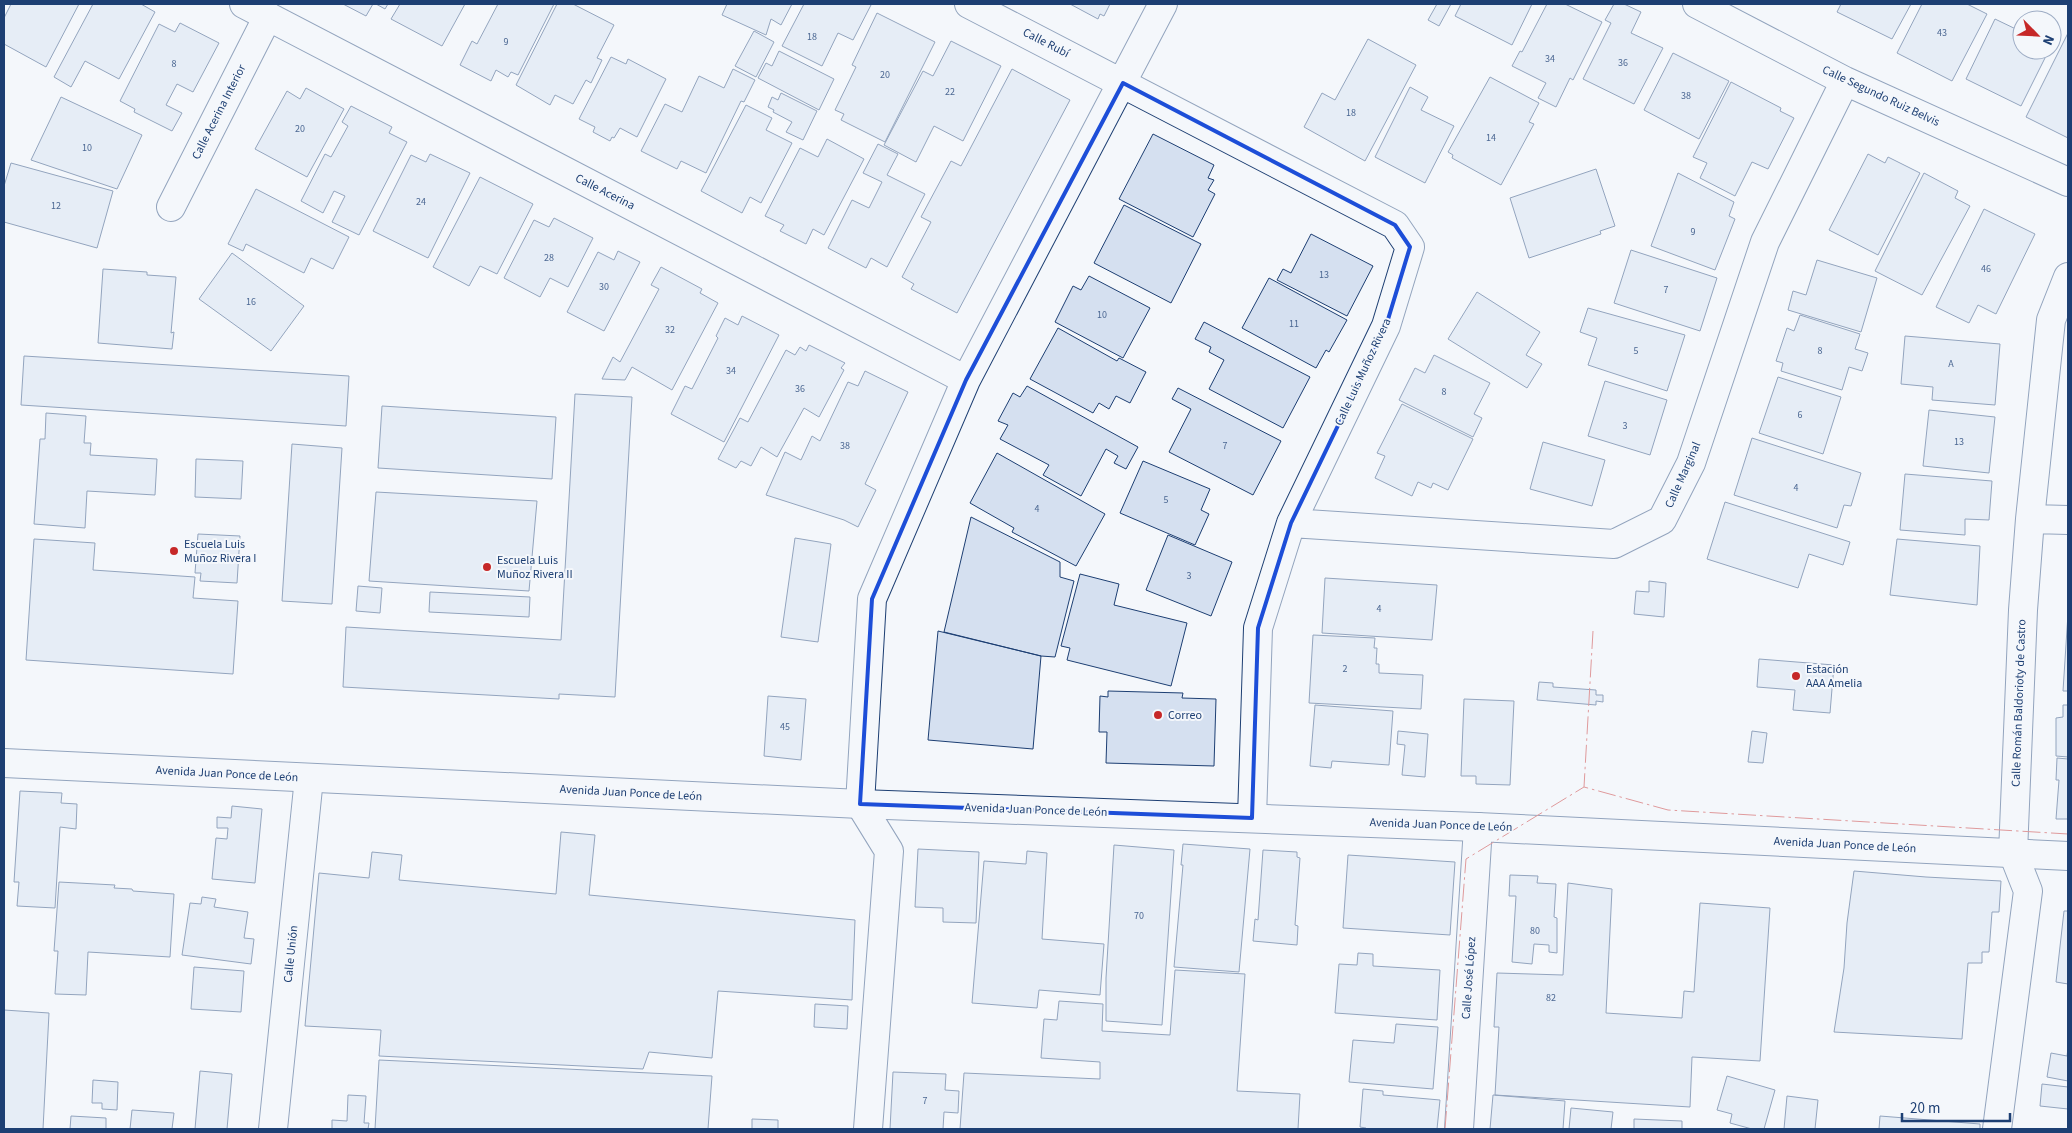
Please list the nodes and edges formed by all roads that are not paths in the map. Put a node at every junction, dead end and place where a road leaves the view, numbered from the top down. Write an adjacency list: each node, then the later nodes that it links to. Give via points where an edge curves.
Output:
1 (244, 4): 5 (street, Calle Acerina)
2 (970, 4): 7 (street, Calle Rubí)
3 (1163, 4): 7 (street)
4 (1696, 4): 6 (street, Calle Segundo Ruiz Belvis)
5 (268, 16): 9 (street, Calle Acerina Interior); 11 (street, Calle Acerina)
6 (1845, 81): 8 (street, Calle Segundo Ruiz Belvis); 14 (street, Calle Marginal, via 1765,242 1691,463 1662,520 1614,544)
7 (1123, 83): 11 (street); 14 (street, Calle Luis Muñoz Rivera, via 1395,225 1410,246 1386,326)
8 (2068, 182)
9 (171, 207)
10 (2068, 277): 12 (street, Calle Román Baldorioty de Castro, via 2051,320)
11 (966, 380): 17 (street, via 872,599)
12 (2030, 519): 13 (street); 20 (street, Calle Román Baldorioty de Castro)
13 (2068, 520)
14 (1290, 523): 18 (street, Calle Luis Muñoz Rivera, via 1258,628)
15 (4, 763): 16 (street, Avenida Juan Ponce de León)
16 (309, 778): 17 (street, Avenida Juan Ponce de León); 22 (street, Calle Unión)
17 (860, 804): 18 (street, Avenida Juan Ponce de León); 23 (street, via 889,851)
18 (1252, 818): 19 (street, Avenida Juan Ponce de León)
19 (1478, 827): 20 (street, Avenida Juan Ponce de León); 24 (street, Calle José López)
20 (2013, 853): 21 (street, Avenida Juan Ponce de León); 25 (street, Calle Román Baldorioty de Castro, via 2028,891)
21 (2068, 856)
22 (273, 1129)
23 (868, 1129)
24 (1459, 1129)
25 (1998, 1129)

